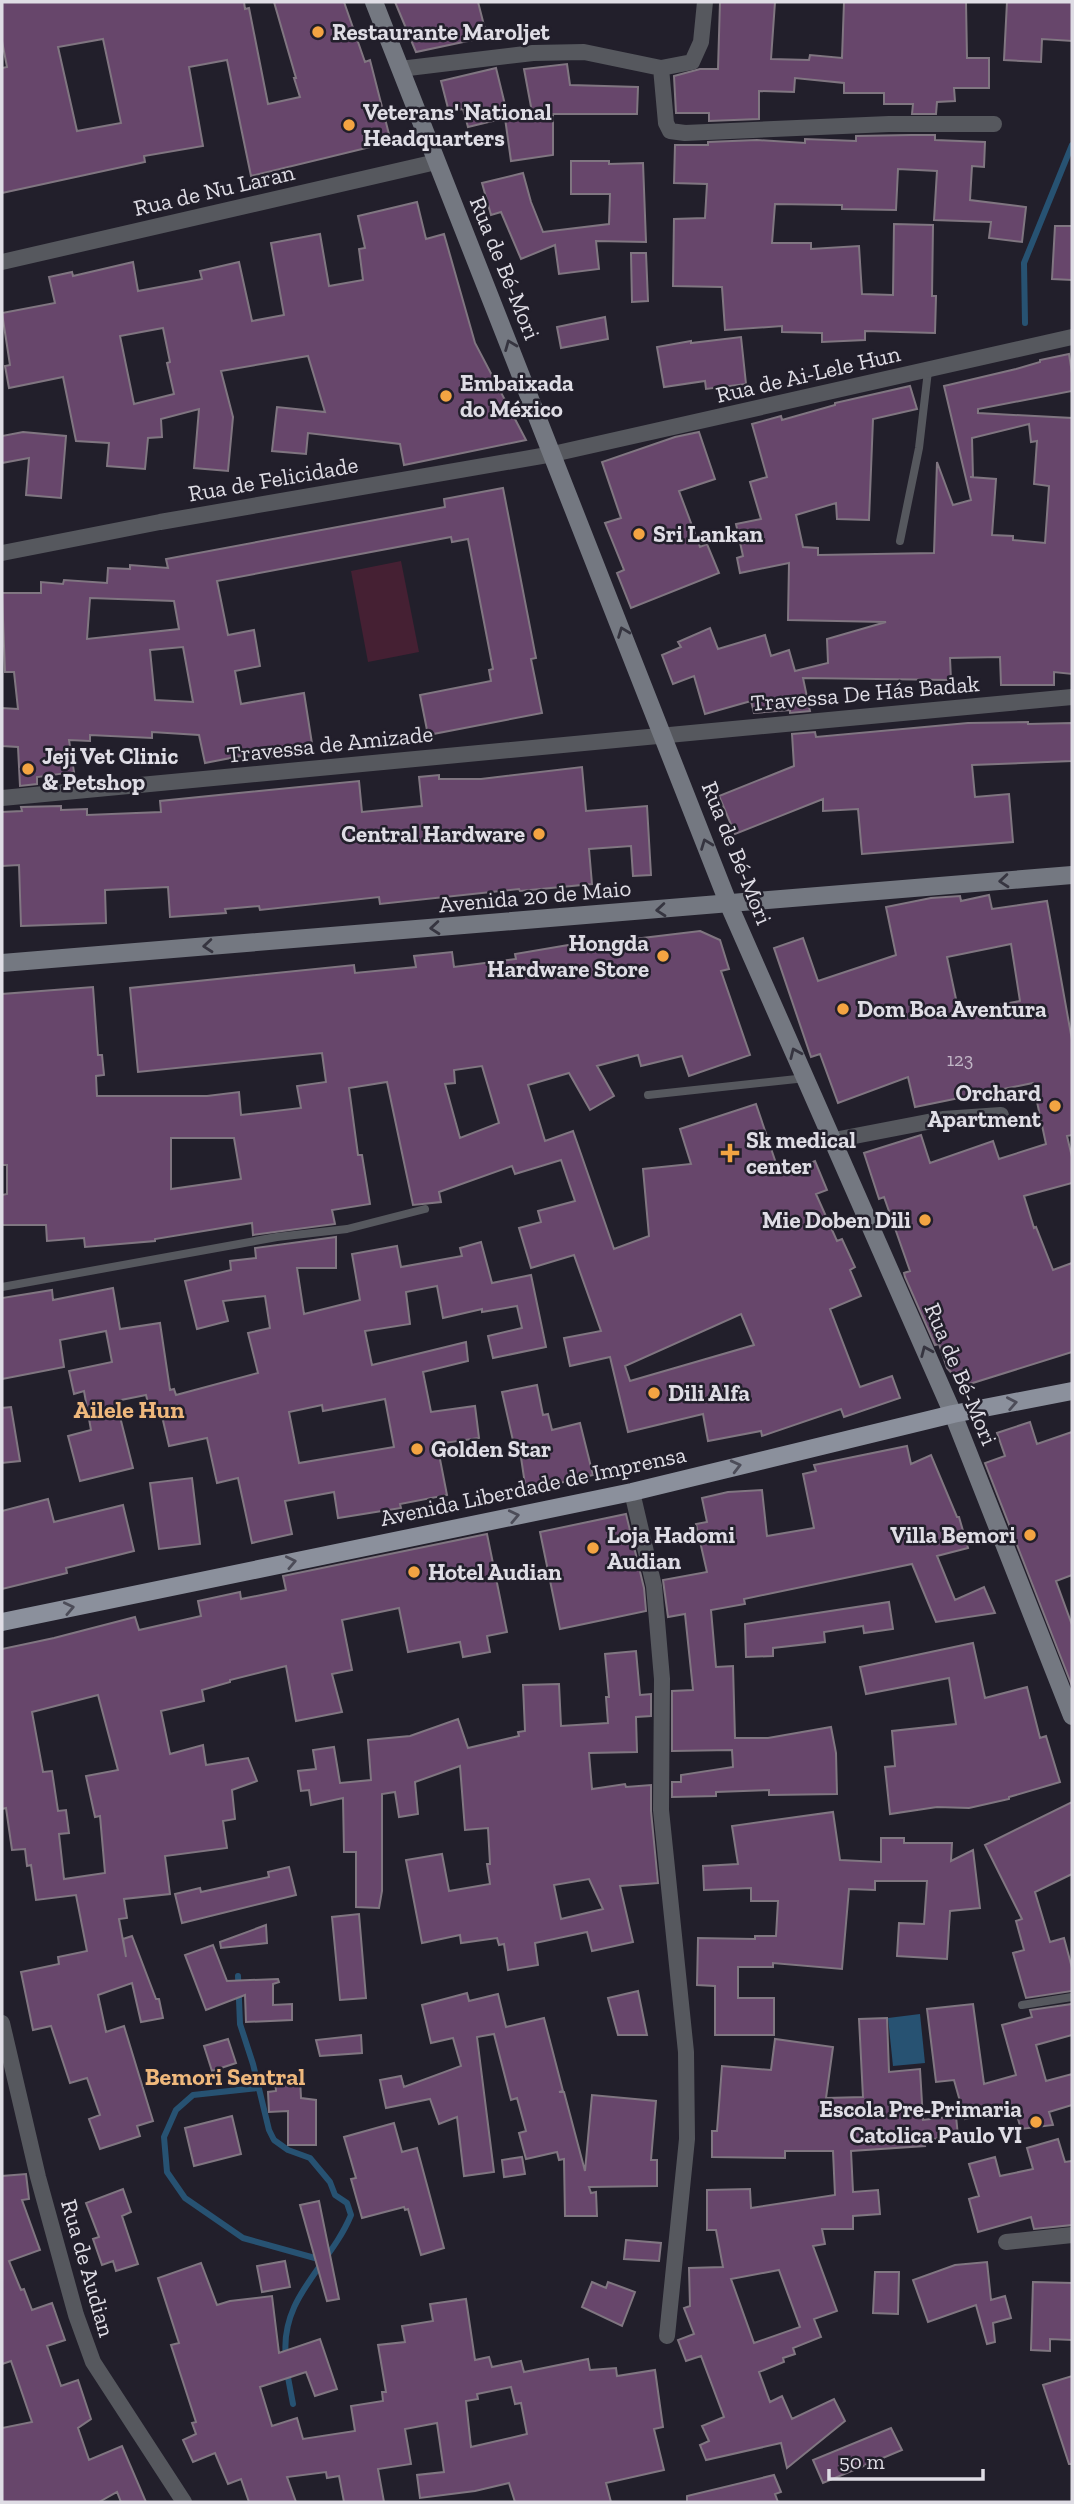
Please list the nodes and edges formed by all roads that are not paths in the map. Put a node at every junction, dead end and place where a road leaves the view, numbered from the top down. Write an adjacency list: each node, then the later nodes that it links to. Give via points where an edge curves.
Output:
1 (374, 2): 4 (main road, Rua de Bé-Mori)
2 (705, 2): 3 (street, via 701,42 692,62)
3 (661, 68): 4 (street, via 584,52 533,53); 5 (street, via 670,131)
4 (400, 69): 6 (main road, Rua de Bé-Mori)
5 (994, 124)
6 (436, 162): 7 (street, Rua de Nu Laran); 10 (main road, Rua de Bé-Mori, one-way to 6)
7 (2, 262)
8 (1072, 337): 9 (street, Rua de Ai-Lele Hun)
9 (928, 371): 10 (street, Rua de Ai-Lele Hun); 11 (lane, via 919,448)
10 (554, 454): 12 (street, Rua de Felicidade); 14 (main road, Rua de Bé-Mori, one-way to 10)
11 (900, 541)
12 (2, 553)
13 (1072, 697): 14 (street, Travessa De Hás Badak)
14 (663, 734): 15 (street, Travessa de Amizade); 17 (main road, Rua de Bé-Mori, one-way to 14)
15 (2, 798)
16 (1072, 875): 17 (main road, Avenida 20 de Maio, one-way to 17)
17 (729, 905): 18 (main road, Avenida 20 de Maio, one-way to 18); 19 (main road, Rua de Bé-Mori, one-way to 17)
18 (2, 963)
19 (807, 1078): 20 (lane); 22 (main road, Rua de Bé-Mori)
20 (648, 1095)
21 (1001, 1115): 22 (street, via 943,1119)
22 (834, 1140): 26 (main road, Rua de Bé-Mori, one-way to 22)
23 (425, 1209): 24 (lane, via 347,1229 277,1237)
24 (2, 1287)
25 (1072, 1391): 26 (main road, Avenida Liberdade de Imprensa, one-way to 25)
26 (953, 1414): 27 (main road, Avenida Liberdade de Imprensa, one-way to 26); 29 (main road, Rua de Bé-Mori)
27 (632, 1492): 28 (main road, Avenida Liberdade de Imprensa, one-way to 27); 35 (street, via 654,1586 662,1679 661,1811 686,2052 687,2139)
28 (2, 1622)
29 (1072, 1716)
30 (1072, 1997): 31 (lane)
31 (1022, 2006)
32 (2, 2023): 36 (street, Rua de Audian, via 38,2177 93,2362)
33 (1072, 2235): 34 (street)
34 (1006, 2242)
35 (667, 2336)
36 (184, 2502)

